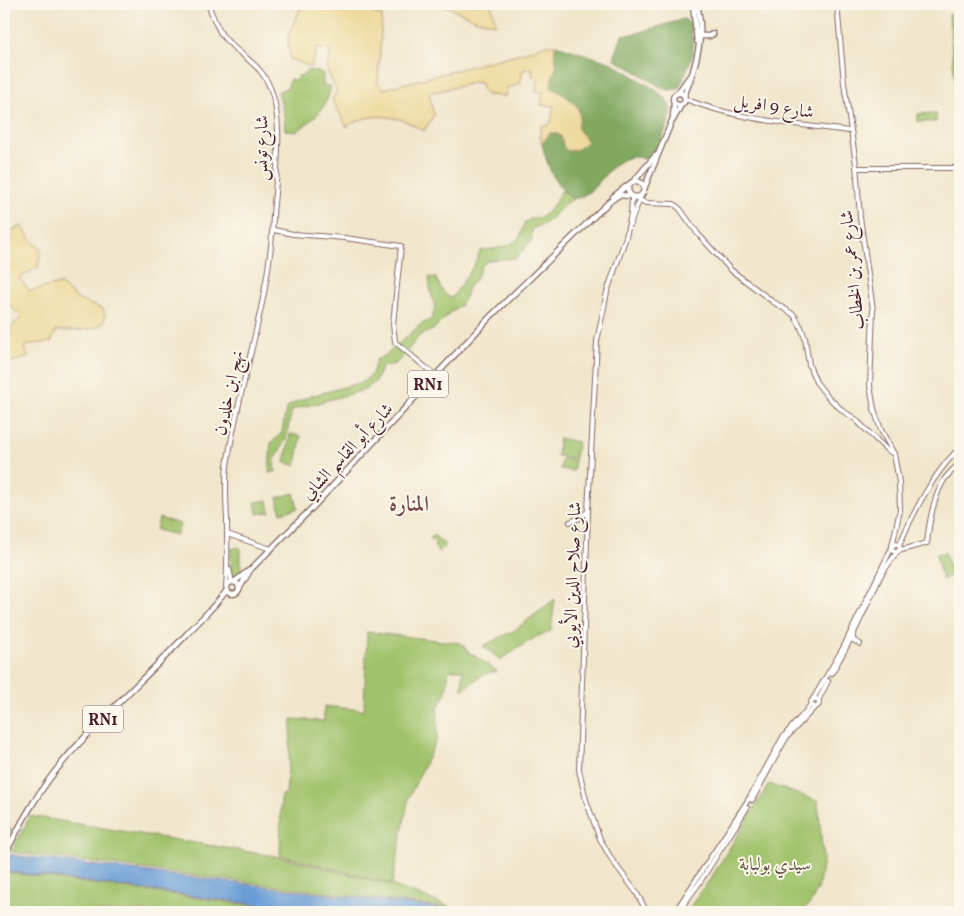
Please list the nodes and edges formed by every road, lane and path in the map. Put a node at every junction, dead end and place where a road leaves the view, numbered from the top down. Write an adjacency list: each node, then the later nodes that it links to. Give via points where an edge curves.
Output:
1 (208, 4): 27 (street, شارع تونس, via 222,35 257,67 271,89 278,119 273,218)
2 (693, 4): 5 (main road, RN1)
3 (697, 4): 5 (main road, RN1)
4 (837, 4): 11 (street, شارع عمر بن الخطاب)
5 (699, 36): 6 (main road, RN1)
6 (692, 71): 7 (main road, RN1); 8 (main road, RN1)
7 (678, 93): 8 (main road); 9 (main road, RN1, via 673,97)
8 (683, 101): 9 (main road); 10 (main road, RN1); 11 (street, شارع 9 افريل, via 761,120)
9 (674, 103): 10 (main road, RN1)
10 (671, 123): 12 (main road, RN1)
11 (850, 131): 15 (street, شارع عمر بن الخطاب)
12 (662, 146): 13 (main road, RN1); 14 (main road, RN1)
13 (655, 161): 14 (main road); 19 (main road, RN1)
14 (646, 168): 17 (main road, RN1)
15 (856, 168): 16 (street); 30 (street, شارع عمر بن الخطاب, via 873,310 870,386 881,430)
16 (960, 168)
17 (634, 181): 18 (main road, RN1); 19 (main road)
18 (629, 185): 20 (main road, via 627,190); 22 (main road, شارع أبو القاسم الشابي / RN1)
19 (644, 189): 21 (main road, RN1)
20 (632, 197): 21 (main road, RN1); 22 (main road, شارع أبو القاسم الشابي / RN1, via 619,195); 26 (street, شارع صلاح الدين الأيوبي)
21 (641, 197): 23 (street); 24 (street); 25 (street, شارع صلاح الدين الأيوبي)
22 (609, 202): 28 (main road, شارع أبو القاسم الشابي / RN1, via 491,316)
23 (650, 204): 24 (street); 25 (street)
24 (656, 204): 30 (street, via 674,204 731,270 794,315 801,327 816,382 843,411)
25 (636, 211): 26 (street, شارع صلاح الدين الأيوبي)
26 (628, 226): 32 (street, شارع صلاح الدين الأيوبي, via 607,292 597,340)
27 (276, 227): 28 (street, via 293,234 401,246 393,324 395,342); 35 (street, نهج ابن خلدون, via 271,236 263,302 227,464)
28 (436, 376): 38 (main road, شارع أبو القاسم الشابي / RN1)
29 (960, 448): 37 (street, via 935,478)
30 (894, 454): 34 (street, شارع عمر بن الخطاب, via 900,490)
31 (960, 463): 37 (street, via 939,490 927,543)
32 (588, 511): 33 (street); 51 (street, شارع صلاح الدين الأيوبي, via 578,770 600,839)
33 (570, 522)
34 (896, 530): 36 (street); 37 (street)
35 (227, 534): 38 (street); 39 (street, نهج ابن خلدون)
36 (892, 547): 37 (street, via 895,544); 37 (street, via 894,552); 46 (street, via 843,648)
37 (898, 548): 44 (street)
38 (271, 549): 40 (main road, شارع أبو القاسم الشابي / RN1)
39 (228, 564): 41 (street); 43 (street)
40 (252, 569): 41 (main road, شارع أبو القاسم الشابي / RN1); 42 (main road, شارع أبو القاسم الشابي / RN1)
41 (233, 582): 42 (main road); 43 (main road, RN1, via 228,584)
42 (239, 589): 43 (main road, RN1, via 236,594)
43 (228, 590): 50 (main road, RN1, via 61,763 30,807)
44 (852, 635): 45 (street, via 853,640); 47 (street)
45 (860, 644)
46 (813, 699): 47 (street); 48 (street)
47 (818, 701): 49 (street)
48 (811, 704): 49 (street); 52 (street, via 783,737 746,804)
49 (815, 707): 52 (street, via 786,738 700,882)
50 (5, 854)
51 (646, 912)
52 (676, 912)

